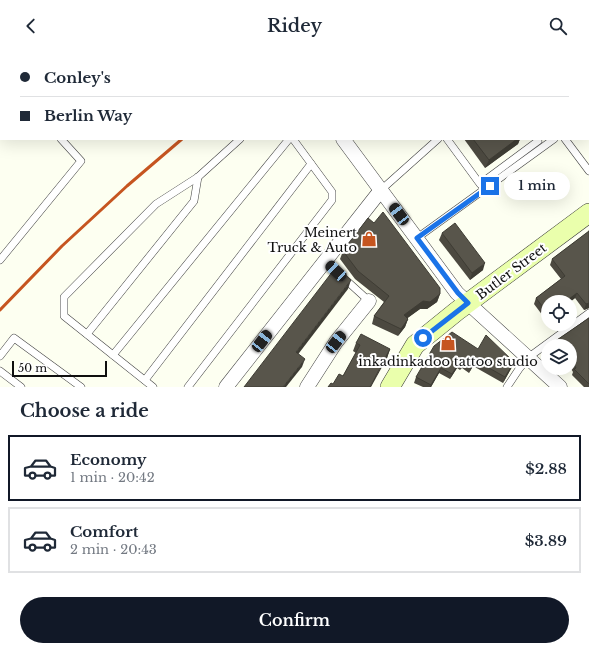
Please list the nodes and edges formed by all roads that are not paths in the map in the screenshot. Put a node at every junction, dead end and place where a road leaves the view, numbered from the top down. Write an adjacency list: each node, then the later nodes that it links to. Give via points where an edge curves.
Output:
1 (62, 140): 17 (lane, via 81,161)
2 (239, 140): 13 (lane)
3 (287, 140): 23 (lane)
4 (294, 140): 11 (lane)
5 (344, 140): 14 (street)
6 (437, 140): 14 (lane)
7 (448, 140): 8 (lane, via 480,184)
8 (538, 140)
9 (553, 140): 16 (lane)
10 (566, 140): 12 (lane)
11 (311, 164): 27 (lane); 31 (lane, via 332,192 332,200)
12 (589, 171)
13 (198, 177): 22 (lane, via 194,201); 22 (lane, via 156,204 64,297 64,316)
14 (382, 190): 16 (street); 18 (street)
15 (589, 213): 20 (main road, Butler Street)
16 (417, 238): 20 (street)
17 (0, 260)
18 (325, 261): 19 (lane); 32 (street)
19 (369, 301): 33 (street, via 336,342)
20 (468, 303): 25 (street); 34 (main road, Butler Street, via 415,345)
21 (589, 313): 25 (lane)
22 (86, 334): 23 (lane)
23 (113, 355): 27 (lane)
24 (0, 356): 29 (lane, via 14,338)
25 (529, 357): 35 (lane); 36 (street)
26 (0, 371): 28 (lane)
27 (145, 380): 30 (lane)
28 (21, 387)
29 (81, 387)
30 (153, 387)
31 (188, 387)
32 (226, 387)
33 (308, 387)
34 (390, 387)
35 (507, 387)
36 (560, 387)

